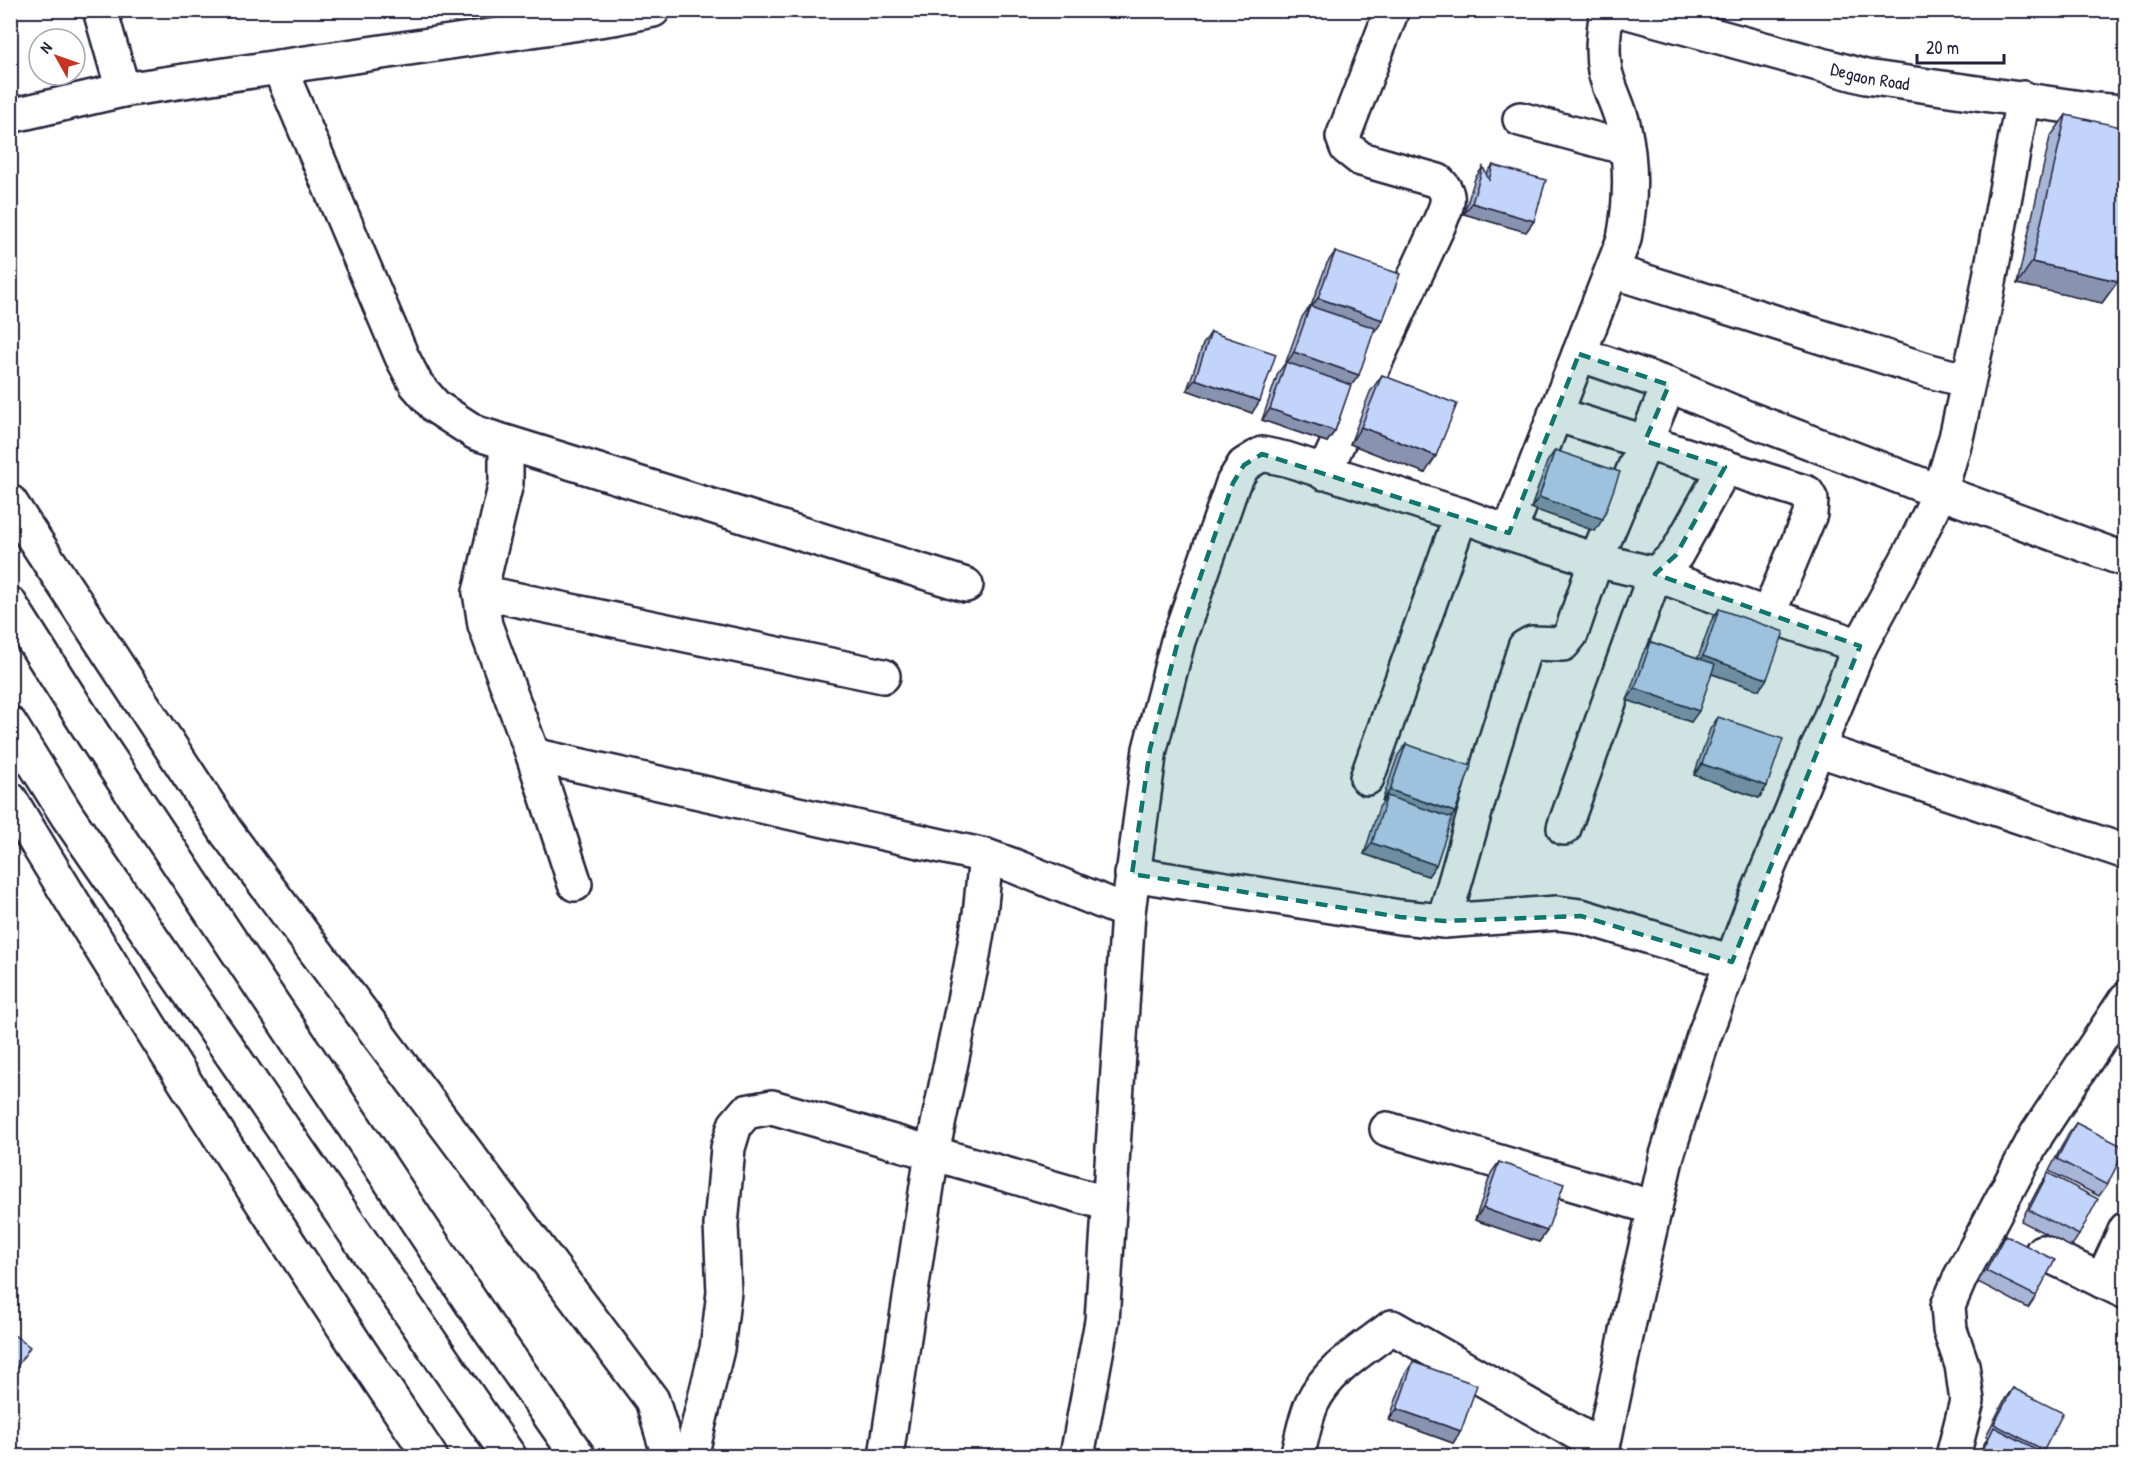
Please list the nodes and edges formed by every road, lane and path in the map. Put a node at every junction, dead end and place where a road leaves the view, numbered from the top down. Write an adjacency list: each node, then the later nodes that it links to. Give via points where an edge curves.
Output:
1 (100, 10): 7 (main road)
2 (653, 10): 6 (main road)
3 (1392, 10): 21 (main road, via 1343,137 1347,148 1361,159 1438,182 1448,199)
4 (1607, 10): 12 (main road, via 1603,38 1605,70 1624,126)
5 (1621, 10): 8 (main road, Degaon Road, via 1866,77)
6 (279, 67): 7 (main road); 19 (main road, via 416,384 436,407 476,433)
7 (123, 90): 10 (main road)
8 (2023, 98): 9 (main road, Degaon Road); 15 (main road)
9 (2126, 112)
10 (10, 116)
11 (1520, 119): 12 (main road)
12 (1627, 148): 13 (main road, via 1630,204 1624,239)
13 (1611, 271): 14 (main road); 15 (main road)
14 (1579, 354): 16 (main road); 17 (main road)
15 (1968, 381): 22 (main road)
16 (1668, 385): 18 (main road); 22 (main road)
17 (1556, 414): 18 (main road); 25 (main road)
18 (1645, 441): 20 (main road); 26 (main road)
19 (506, 443): 29 (main road); 30 (main road, via 506,483)
20 (1725, 467): 28 (main road, via 1676,555); 32 (main road, via 1807,494 1811,500 1810,514)
21 (1324, 473): 24 (main road); 43 (main road, via 1262,453 1244,465 1233,483 1178,641 1150,749)
22 (1940, 492): 27 (main road); 33 (main road, via 1916,545)
23 (10, 502): 60 (main road, via 227,833 652,1400)
24 (1461, 515): 25 (main road); 38 (main road)
25 (1509, 533): 26 (main road)
26 (1596, 560): 28 (main road); 46 (main road, via 1571,634 1563,644 1532,643 1525,647)
27 (2126, 560)
28 (1655, 574): 32 (main road); 40 (main road)
29 (966, 585)
30 (480, 592): 34 (main road); 37 (main road, via 485,625)
31 (10, 604): 59 (main road, via 489,1329)
32 (1768, 615): 33 (main road)
33 (1860, 646): 36 (main road)
34 (883, 676)
35 (10, 724): 58 (main road, via 68,817)
36 (1817, 748): 41 (main road); 47 (main road)
37 (532, 755): 42 (main road); 44 (main road)
38 (1367, 778)
39 (10, 799): 57 (main road, via 310,1279)
40 (1564, 828)
41 (2126, 852)
42 (986, 856): 45 (main road); 50 (main road, via 971,966)
43 (1132, 874): 45 (main road); 46 (main road)
44 (574, 884)
45 (1128, 912): 51 (main road)
46 (1444, 921): 47 (main road, via 1557,913 1581,916)
47 (1732, 962): 52 (main road, via 1703,1040)
48 (2126, 999): 65 (main road, via 2037,1134 1948,1306 1967,1401)
49 (1387, 1129): 52 (main road)
50 (932, 1153): 51 (main road); 61 (main road, via 772,1107 746,1112 735,1125 721,1225 724,1292 717,1349); 62 (main road)
51 (1109, 1204): 63 (main road, via 1102,1320)
52 (1654, 1208): 56 (main road)
53 (2126, 1230): 55 (main road)
54 (2042, 1252): 55 (main road)
55 (2114, 1287)
56 (1602, 1452): 64 (main road, via 1392,1327 1323,1385 1312,1404)
57 (430, 1456)
58 (509, 1456)
59 (578, 1456)
60 (669, 1456)
61 (691, 1456)
62 (886, 1456)
63 (1077, 1456)
64 (1297, 1456)
65 (1953, 1456)

